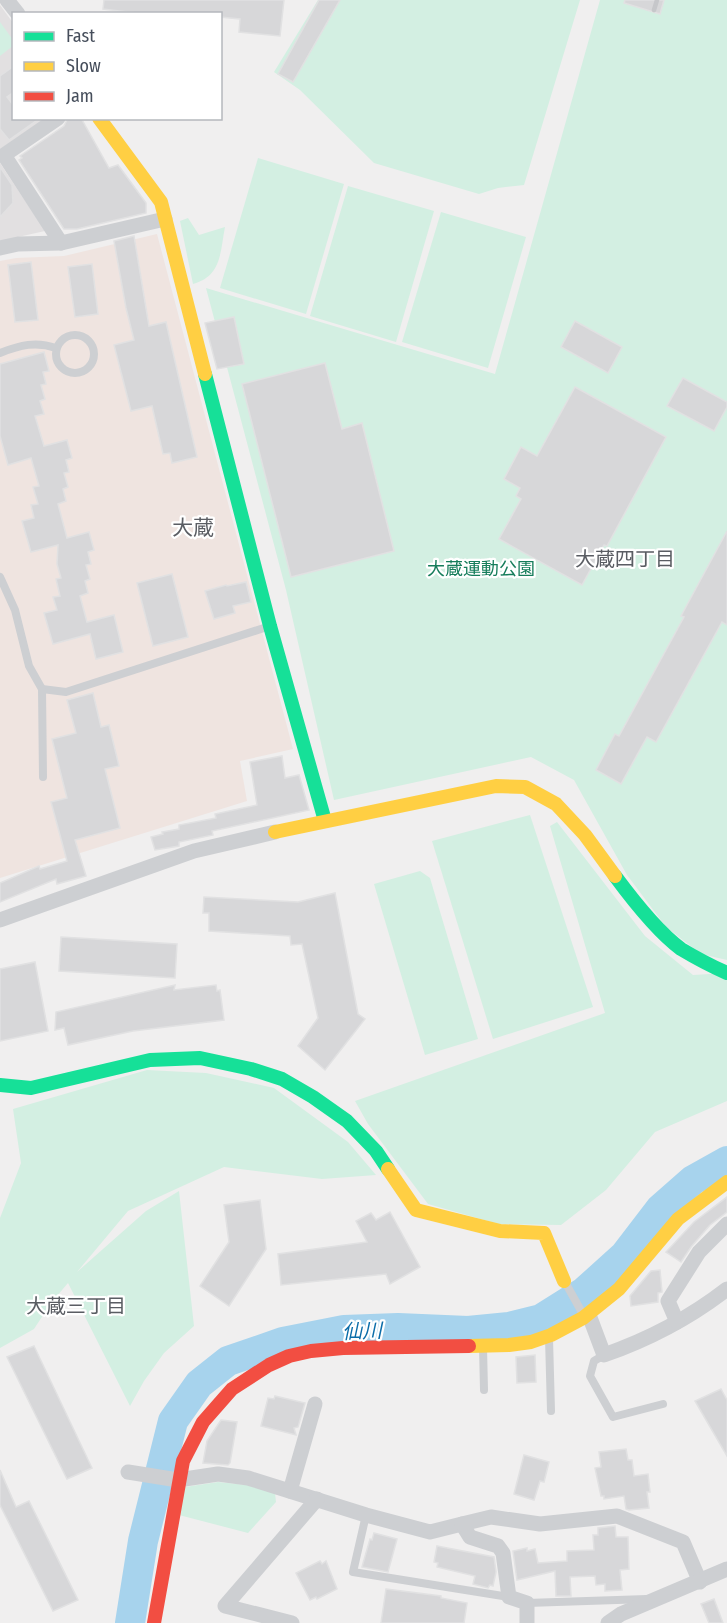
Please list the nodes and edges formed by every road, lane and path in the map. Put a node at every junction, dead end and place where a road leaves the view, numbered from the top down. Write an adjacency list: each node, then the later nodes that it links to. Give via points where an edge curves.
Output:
1 (55, 120): 4 (street, via 4,154)
2 (100, 120): 3 (street, via 161,202)
3 (165, 219): 4 (street); 9 (street)
4 (61, 243): 5 (street)
5 (0, 248)
6 (56, 348): 6 (lane, via 70,335 84,337 93,349 93,362 79,373 65,371 57,361); 7 (lane, via 40,343)
7 (0, 353)
8 (0, 577): 10 (lane, via 15,610 29,666)
9 (270, 626): 10 (lane, via 66,692); 12 (street)
10 (42, 689): 11 (lane)
11 (43, 777)
12 (325, 821): 13 (street); 15 (street, via 496,786 525,787 556,804 585,835 638,906 679,947)
13 (275, 832): 14 (street, via 194,851)
14 (0, 921)
15 (727, 973)
16 (0, 1085): 19 (street, via 31,1089 150,1060 200,1058 282,1079 347,1121 376,1151 416,1210 500,1232 544,1233)
17 (727, 1182): 21 (street, via 677,1220 631,1277)
18 (727, 1224): 22 (street, via 699,1252 668,1301)
19 (564, 1281): 21 (lane)
20 (727, 1289): 22 (street)
21 (587, 1316): 23 (street); 25 (street)
22 (677, 1322): 25 (street)
23 (549, 1336): 24 (street); 29 (lane)
24 (483, 1346): 26 (lane); 31 (street, via 324,1349 273,1363 237,1384 208,1415 189,1445)
25 (604, 1355): 28 (lane, via 594,1361 590,1376 614,1417)
26 (484, 1390)
27 (315, 1404): 32 (street)
28 (663, 1404)
29 (551, 1411)
30 (133, 1472): 31 (street)
31 (178, 1480): 32 (street, via 218,1474 248,1478); 41 (street)
32 (290, 1491): 33 (street)
33 (317, 1499): 34 (street); 42 (street, via 225,1606)
34 (366, 1515): 35 (street, via 430,1532); 38 (lane, via 353,1572)
35 (462, 1524): 37 (street, via 491,1517 540,1524 617,1516 683,1542); 38 (street, via 470,1538 498,1546 503,1553)
36 (727, 1569): 37 (street)
37 (700, 1581): 39 (street)
38 (509, 1597): 40 (street)
39 (658, 1599): 40 (lane); 44 (street)
40 (527, 1604): 43 (street)
41 (153, 1623)
42 (292, 1623)
43 (527, 1623)
44 (608, 1623)

